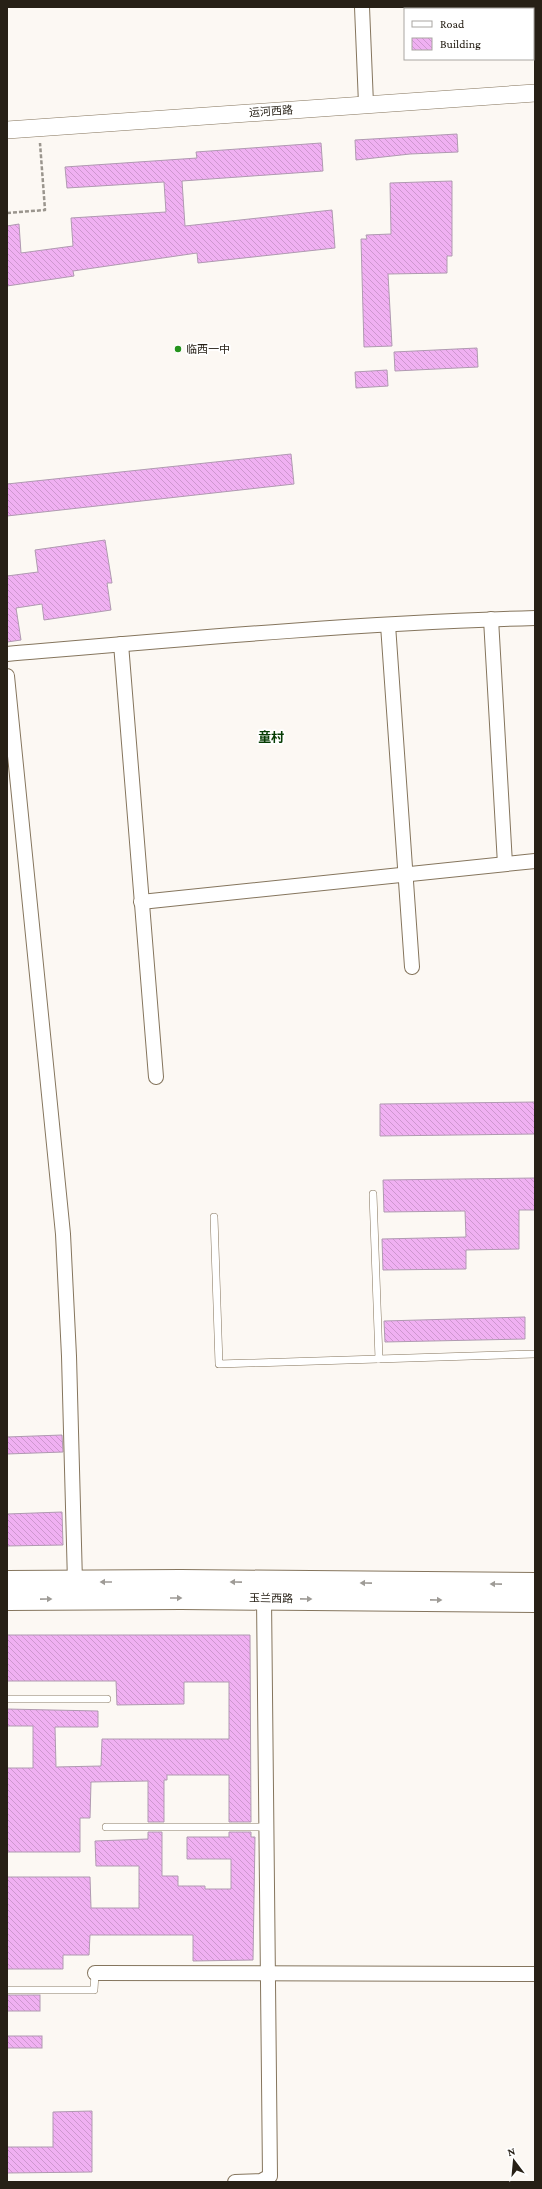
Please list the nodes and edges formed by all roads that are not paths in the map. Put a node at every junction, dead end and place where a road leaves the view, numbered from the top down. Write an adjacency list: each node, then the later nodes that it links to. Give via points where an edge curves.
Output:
1 (362, 7): 3 (street)
2 (535, 93): 3 (street, 运河西路)
3 (366, 104): 4 (street, 运河西路)
4 (7, 130)
5 (535, 618): 6 (street)
6 (491, 620): 7 (street); 12 (street)
7 (388, 625): 8 (street); 13 (street)
8 (121, 644): 9 (street); 14 (street)
9 (7, 654)
10 (7, 676): 22 (street, via 63,1234)
11 (535, 861): 12 (street)
12 (505, 864): 13 (street)
13 (407, 874): 14 (street); 15 (street)
14 (141, 902): 16 (street)
15 (412, 967)
16 (156, 1077)
17 (373, 1194): 20 (lane)
18 (214, 1218): 20 (lane, via 219,1364)
19 (535, 1354): 20 (lane)
20 (380, 1359)
21 (7, 1582): 22 (highway, 玉兰西路)
22 (75, 1582): 23 (highway, 玉兰西路, one-way to 22)
23 (535, 1584)
24 (264, 1598): 25 (highway, 玉兰西路, one-way to 24); 26 (highway, 玉兰西路, one-way to 26); 30 (street)
25 (7, 1599)
26 (535, 1601)
27 (106, 1698): 28 (lane)
28 (7, 1699)
29 (106, 1827): 30 (lane)
30 (267, 1827): 32 (street)
31 (95, 1973): 32 (street); 34 (lane, via 94,1990)
32 (268, 1974): 33 (street); 35 (street, via 270,2176 261,2181)
33 (535, 1974)
34 (7, 1990)
35 (235, 2182)

